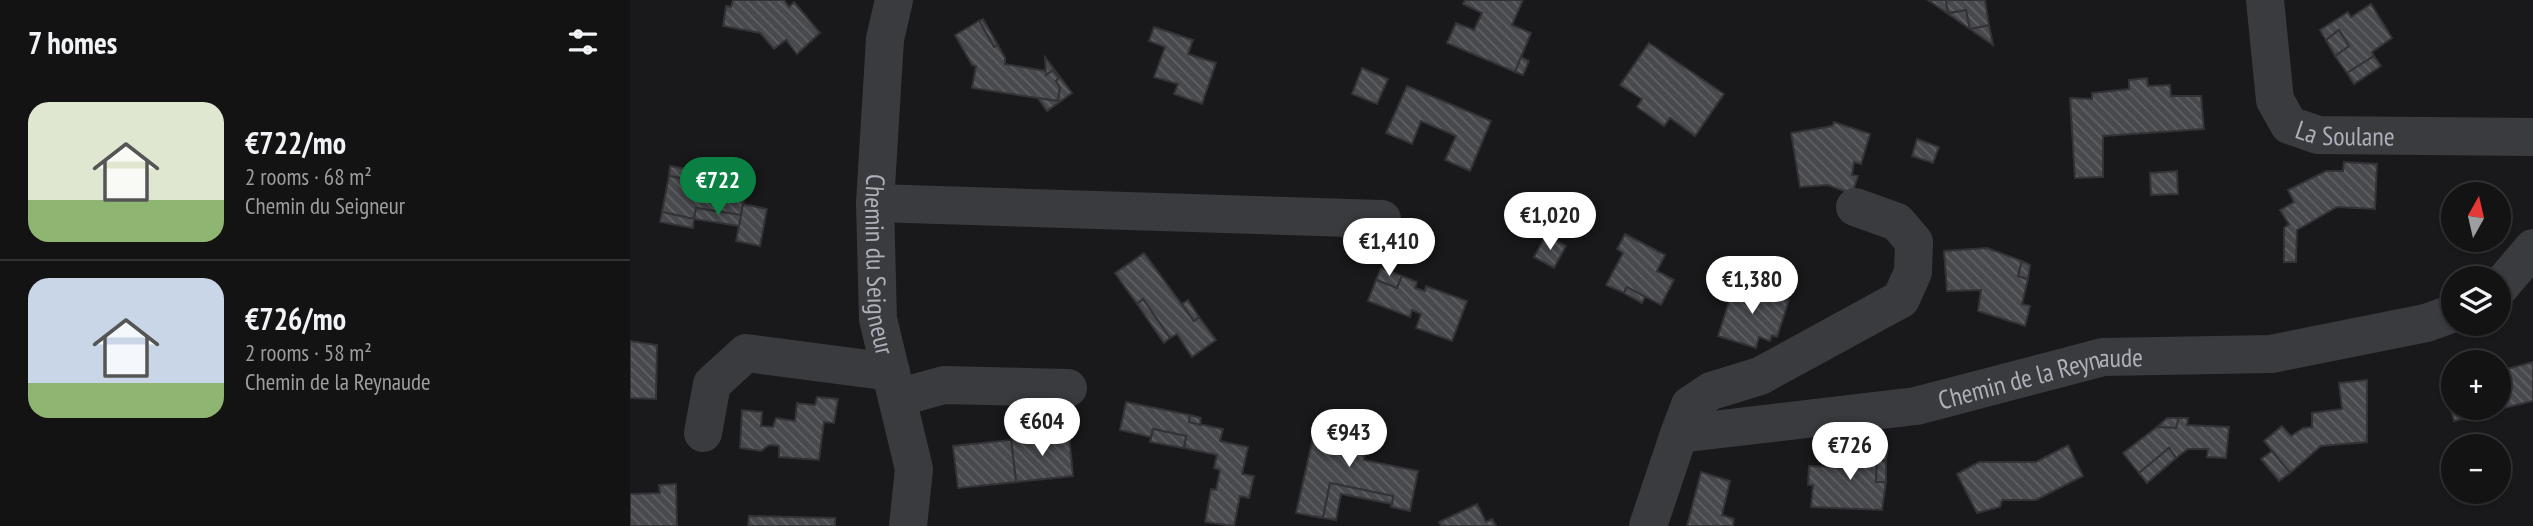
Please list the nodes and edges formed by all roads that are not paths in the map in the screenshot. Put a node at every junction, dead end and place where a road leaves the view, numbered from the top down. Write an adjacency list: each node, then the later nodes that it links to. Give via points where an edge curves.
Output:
1 (894, 0): 4 (street, Chemin du Seigneur, via 885,39)
2 (2266, 0): 3 (street, La Soulane, via 2275,100 2289,125 2318,135)
3 (2533, 137)
4 (875, 202): 6 (street); 10 (street, Chemin du Seigneur, via 878,319)
5 (1855, 207): 13 (street, via 1897,222 1914,242 1913,272 1901,299 1760,376 1711,391 1690,405)
6 (1382, 219)
7 (2533, 248): 8 (street)
8 (2511, 274)
9 (2441, 318): 13 (street, Chemin de la Reynaude, via 2271,354 2103,357 1916,406)
10 (894, 385): 11 (street); 12 (street, via 746,353 712,384); 14 (street, Chemin du Seigneur, via 914,469)
11 (1068, 388)
12 (703, 433)
13 (1679, 434): 15 (street)
14 (908, 526)
15 (1648, 526)

